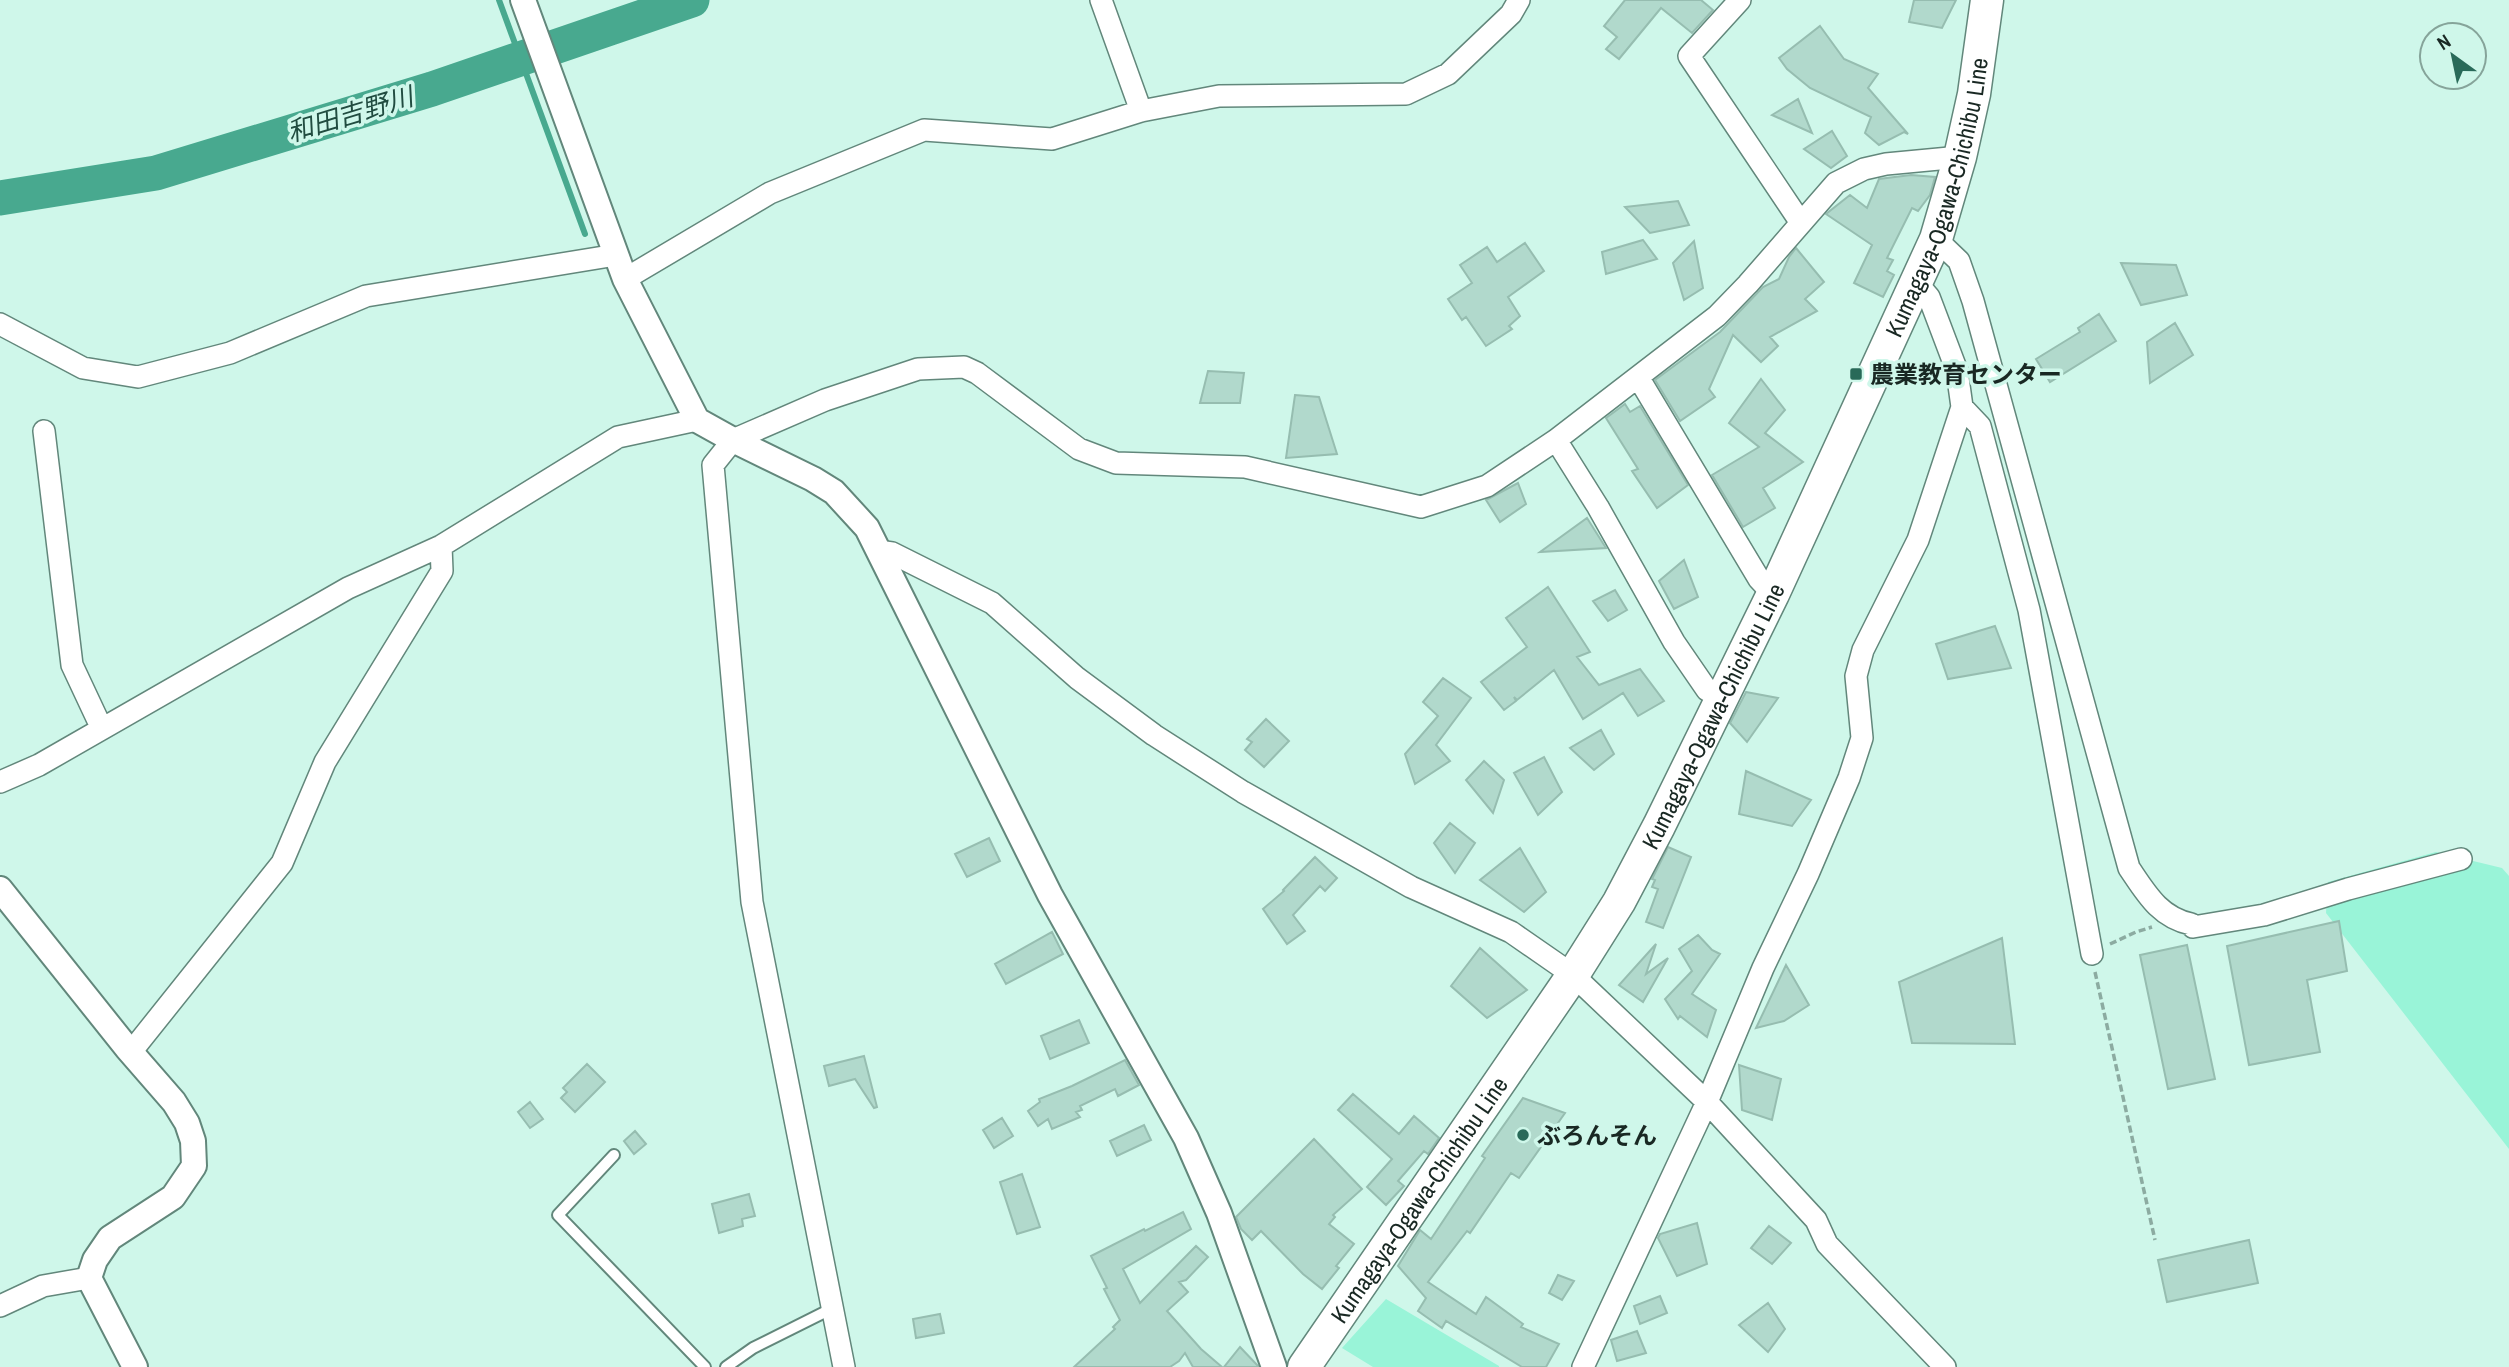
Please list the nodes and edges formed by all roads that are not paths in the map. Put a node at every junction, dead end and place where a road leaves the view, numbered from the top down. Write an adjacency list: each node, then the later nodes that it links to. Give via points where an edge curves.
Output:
1 (1101, 0): 6 (street)
2 (1519, 0): 6 (street, via 1511,14 1448,74 1406,94 1219,96)
3 (1740, 0): 8 (street, via 1689,55)
4 (1987, 0): 7 (main road, Kumagaya-Ogawa-Chichibu Line)
5 (527, 11): 10 (street)
6 (1141, 111): 11 (street, via 1052,139 924,130 771,193)
7 (1960, 157): 8 (street, via 1864,169 1836,183); 9 (main road, Kumagaya-Ogawa-Chichibu Line)
8 (1801, 223): 14 (street, via 1717,316)
9 (1936, 239): 12 (main road, Kumagaya-Ogawa-Chichibu Line); 26 (street, via 1959,261 1973,301 2129,868 2156,907 2193,927 2244,919)
10 (616, 255): 11 (street); 13 (street, via 366,296 230,353 138,377 83,368)
11 (625, 279): 16 (street)
12 (1917, 283): 15 (street, via 1929,297 1957,370); 22 (main road, Kumagaya-Ogawa-Chichibu Line)
13 (0, 324)
14 (1639, 377): 19 (street); 22 (street, via 1759,579)
15 (1962, 407): 28 (street, via 1980,426 2029,610); 31 (street, via 1918,540 1863,650 1856,676 1861,738 1849,779)
16 (697, 420): 18 (street); 20 (street, via 618,437)
17 (44, 431): 24 (street, via 72,665)
18 (733, 440): 19 (street, via 825,400 918,369 964,366 1079,449 1116,463 1245,467 1421,507 1487,486); 21 (street, via 834,492 867,528); 35 (street, via 713,465 751,902)
19 (1556, 440): 23 (street, via 1674,642 1707,690)
20 (441, 546): 24 (street, via 348,588); 30 (street, via 442,571 325,762 282,863)
21 (878, 551): 29 (street, via 892,553 992,603 1099,694 1243,792 1411,887 1511,932); 40 (street, via 1049,895 1186,1138 1219,1213)
22 (1773, 594): 23 (main road, Kumagaya-Ogawa-Chichibu Line)
23 (1721, 698): 29 (main road, Kumagaya-Ogawa-Chichibu Line, via 1619,902)
24 (102, 729): 25 (street)
25 (0, 782)
26 (2461, 859)
27 (0, 889): 30 (street)
28 (2092, 954)
29 (1573, 975): 31 (street); 41 (main road, Kumagaya-Ogawa-Chichibu Line)
30 (131, 1052): 33 (street, via 187,1123 194,1141 194,1166 173,1197 110,1238)
31 (1707, 1102): 42 (street); 43 (street, via 1816,1220 1827,1244)
32 (614, 1155): 37 (lane, via 558,1215)
33 (89, 1279): 34 (street, via 43,1286); 36 (street)
34 (0, 1306)
35 (833, 1308): 38 (lane, via 753,1348); 39 (street)
36 (135, 1367)
37 (705, 1367)
38 (726, 1367)
39 (844, 1367)
40 (1274, 1367)
41 (1304, 1367)
42 (1583, 1367)
43 (1945, 1367)

